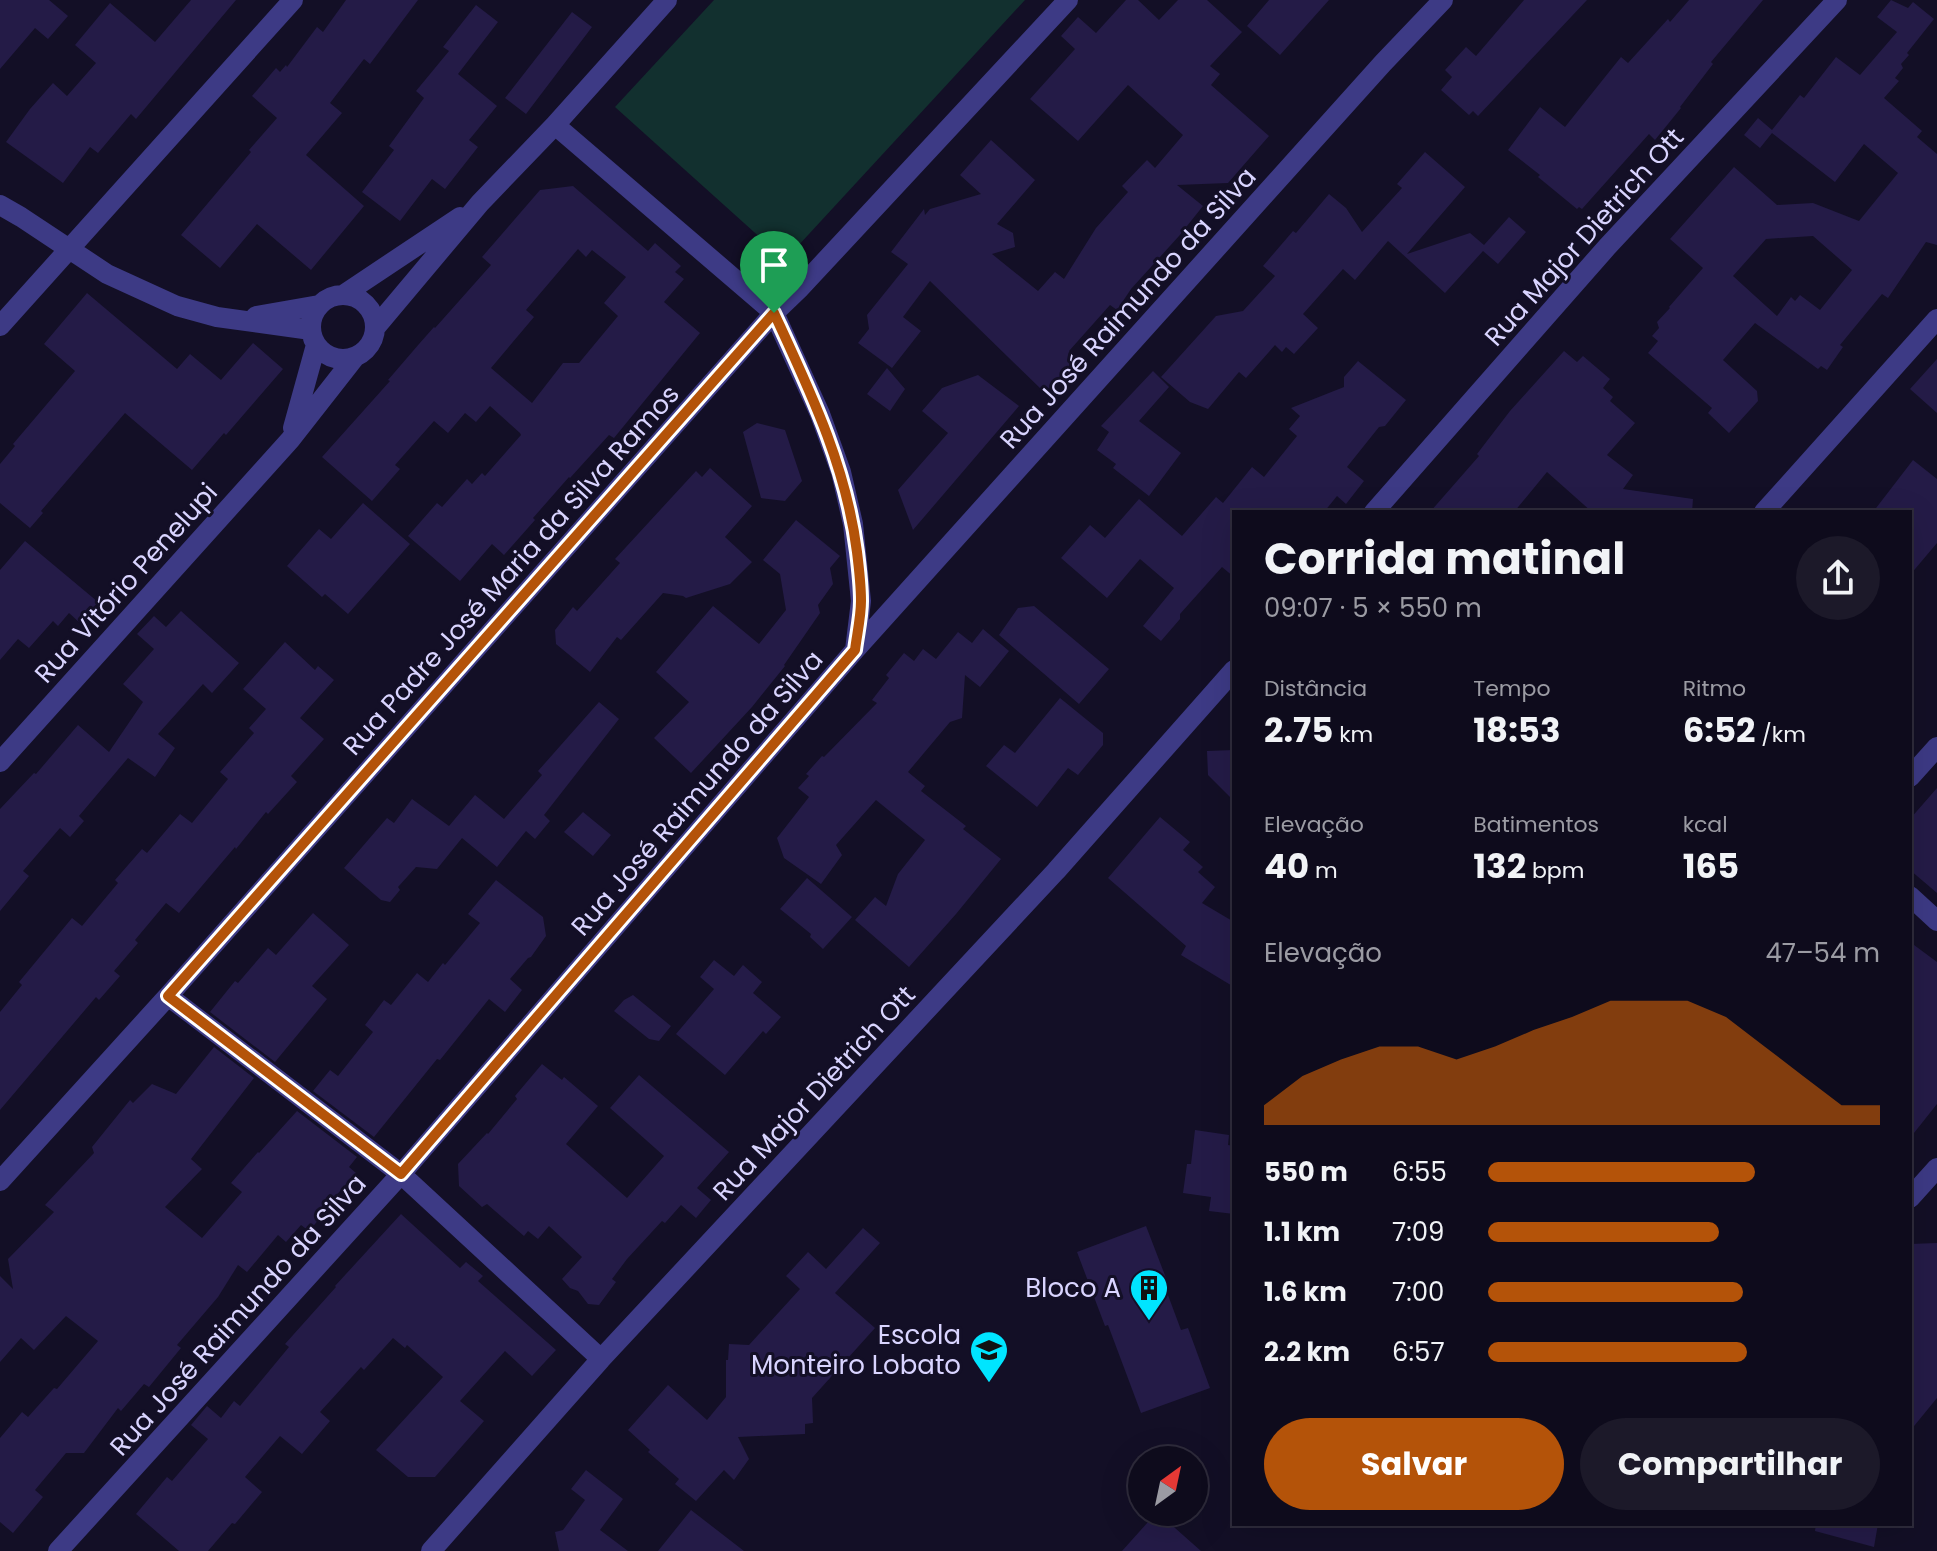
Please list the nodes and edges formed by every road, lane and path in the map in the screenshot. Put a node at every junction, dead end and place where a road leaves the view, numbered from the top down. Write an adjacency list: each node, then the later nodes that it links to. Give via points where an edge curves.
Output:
1 (293, 0): 9 (street)
2 (667, 0): 6 (street)
3 (1068, 0): 12 (street, Rua Padre José Maria da Silva Ramos)
4 (1443, 0): 22 (street, Rua José Raimundo da Silva)
5 (1837, 0): 20 (street, Rua Major Dietrich Ott, via 1607,247)
6 (555, 125): 7 (street); 12 (street)
7 (480, 203): 10 (street); 16 (street)
8 (0, 205): 9 (street)
9 (69, 248): 13 (street, via 107,274 158,298); 15 (street)
10 (343, 295): 11 (street); 16 (street, via 369,309)
11 (319, 305): 13 (street); 17 (street, via 311,321)
12 (774, 313): 22 (street, via 841,472 859,568); 29 (street, Rua Padre José Maria da Silva Ramos)
13 (234, 319): 17 (street)
14 (1937, 319): 21 (street)
15 (0, 326)
16 (375, 328): 18 (street, via 369,345)
17 (314, 338): 18 (street, via 322,351 338,359); 19 (street)
18 (355, 357): 19 (street, Rua Vitório Penelupi)
19 (290, 440): 25 (street, Rua Vitório Penelupi)
20 (1376, 510)
21 (1766, 510)
22 (855, 650): 31 (street, Rua José Raimundo da Silva)
23 (1232, 672): 34 (street, Rua Major Dietrich Ott, via 1056,871)
24 (1937, 747): 26 (street)
25 (0, 762)
26 (1912, 775)
27 (1912, 898): 28 (street)
28 (1937, 921)
29 (168, 996): 31 (street); 32 (street, Rua Padre José Maria da Silva Ramos)
30 (1937, 1168): 33 (street)
31 (401, 1174): 34 (street); 35 (street, Rua José Raimundo da Silva)
32 (0, 1181)
33 (1912, 1196)
34 (601, 1359): 36 (street, Rua Major Dietrich Ott)
35 (58, 1551)
36 (431, 1551)

